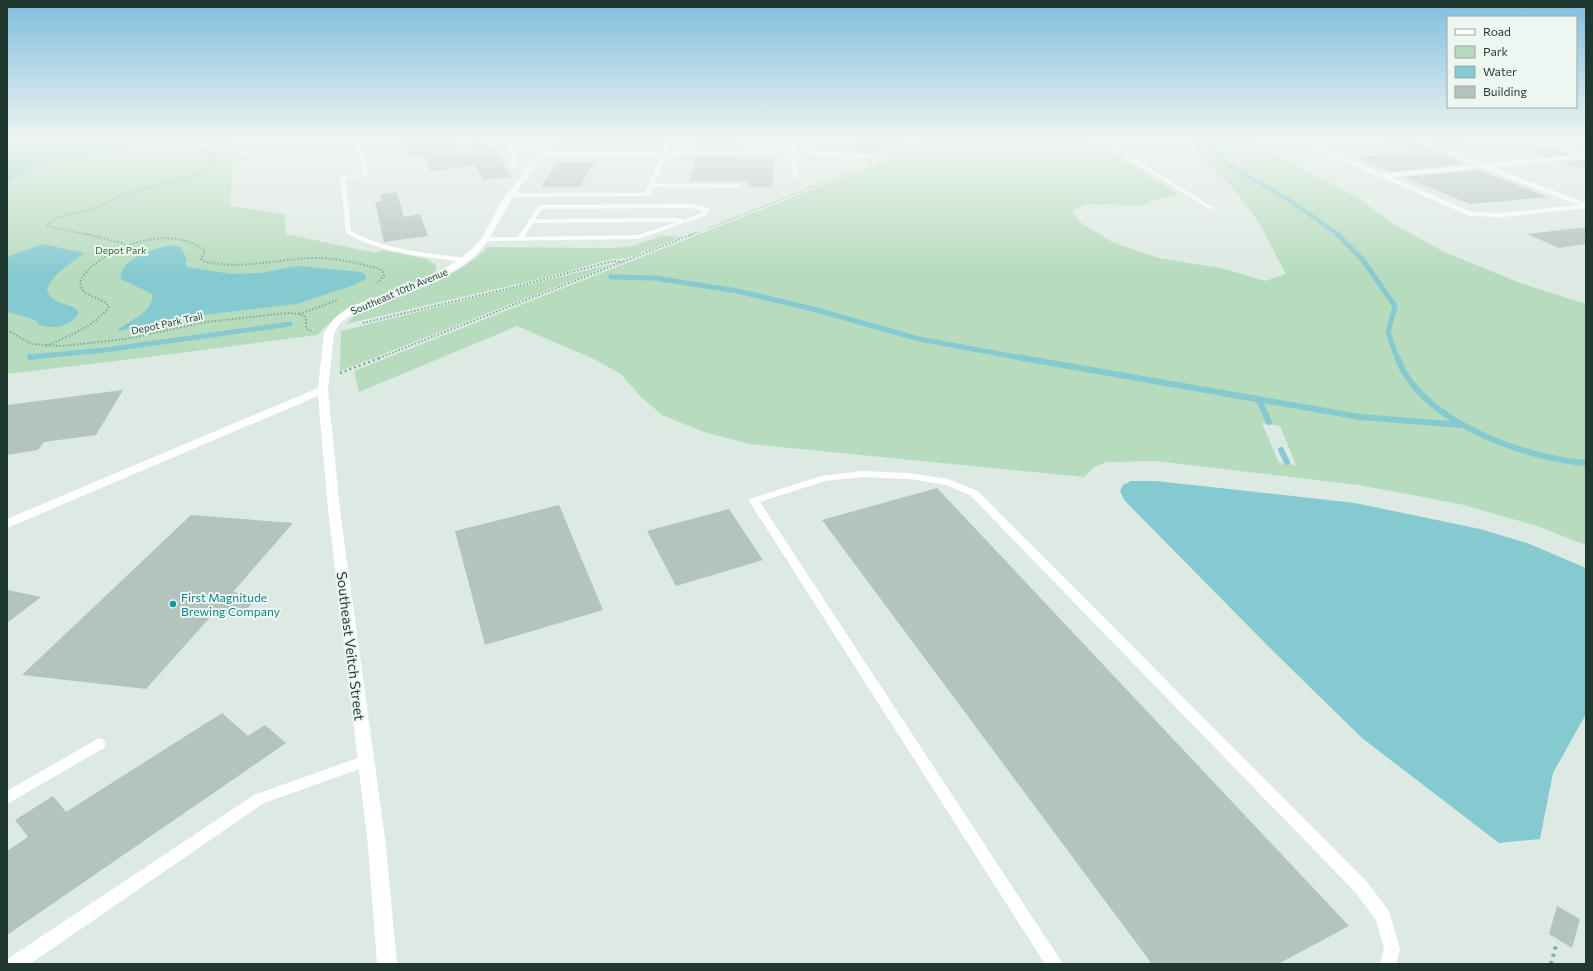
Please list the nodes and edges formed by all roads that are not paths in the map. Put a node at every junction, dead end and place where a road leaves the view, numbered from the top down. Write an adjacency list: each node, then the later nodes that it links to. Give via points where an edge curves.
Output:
1 (344, 184): 15 (lane, via 348,232 356,237 425,255)
2 (519, 184): 8 (street, Southeast 10th Avenue)
3 (1173, 184): 10 (lane)
4 (1401, 184): 9 (street, via 1470,214 1503,215)
5 (1532, 184): 9 (street)
6 (652, 186): 7 (lane); 8 (street, via 648,196)
7 (737, 186)
8 (511, 195): 14 (street, Southeast 10th Avenue)
9 (1586, 206)
10 (1211, 208)
11 (689, 220): 12 (lane); 12 (lane, via 708,210 689,206 548,206 539,209); 13 (lane, via 638,236)
12 (531, 222): 13 (lane)
13 (520, 238): 14 (lane)
14 (485, 239): 15 (street, Southeast 10th Avenue)
15 (465, 260): 16 (street, Southeast 10th Avenue, via 430,280 353,309)
16 (331, 329): 17 (street, Southeast Veitch Street)
17 (323, 390): 18 (street); 20 (street, Southeast Veitch Street, via 334,510)
18 (7, 524)
19 (99, 744): 21 (lane)
20 (366, 761): 22 (lane, via 259,799); 23 (street, Southeast Veitch Street, via 377,846)
21 (7, 798)
22 (15, 964)
23 (387, 964)
24 (1055, 964): 25 (lane, via 754,501 824,478 862,474 909,476 948,482 974,494 1361,887 1383,916 1392,948)
25 (1388, 964)

